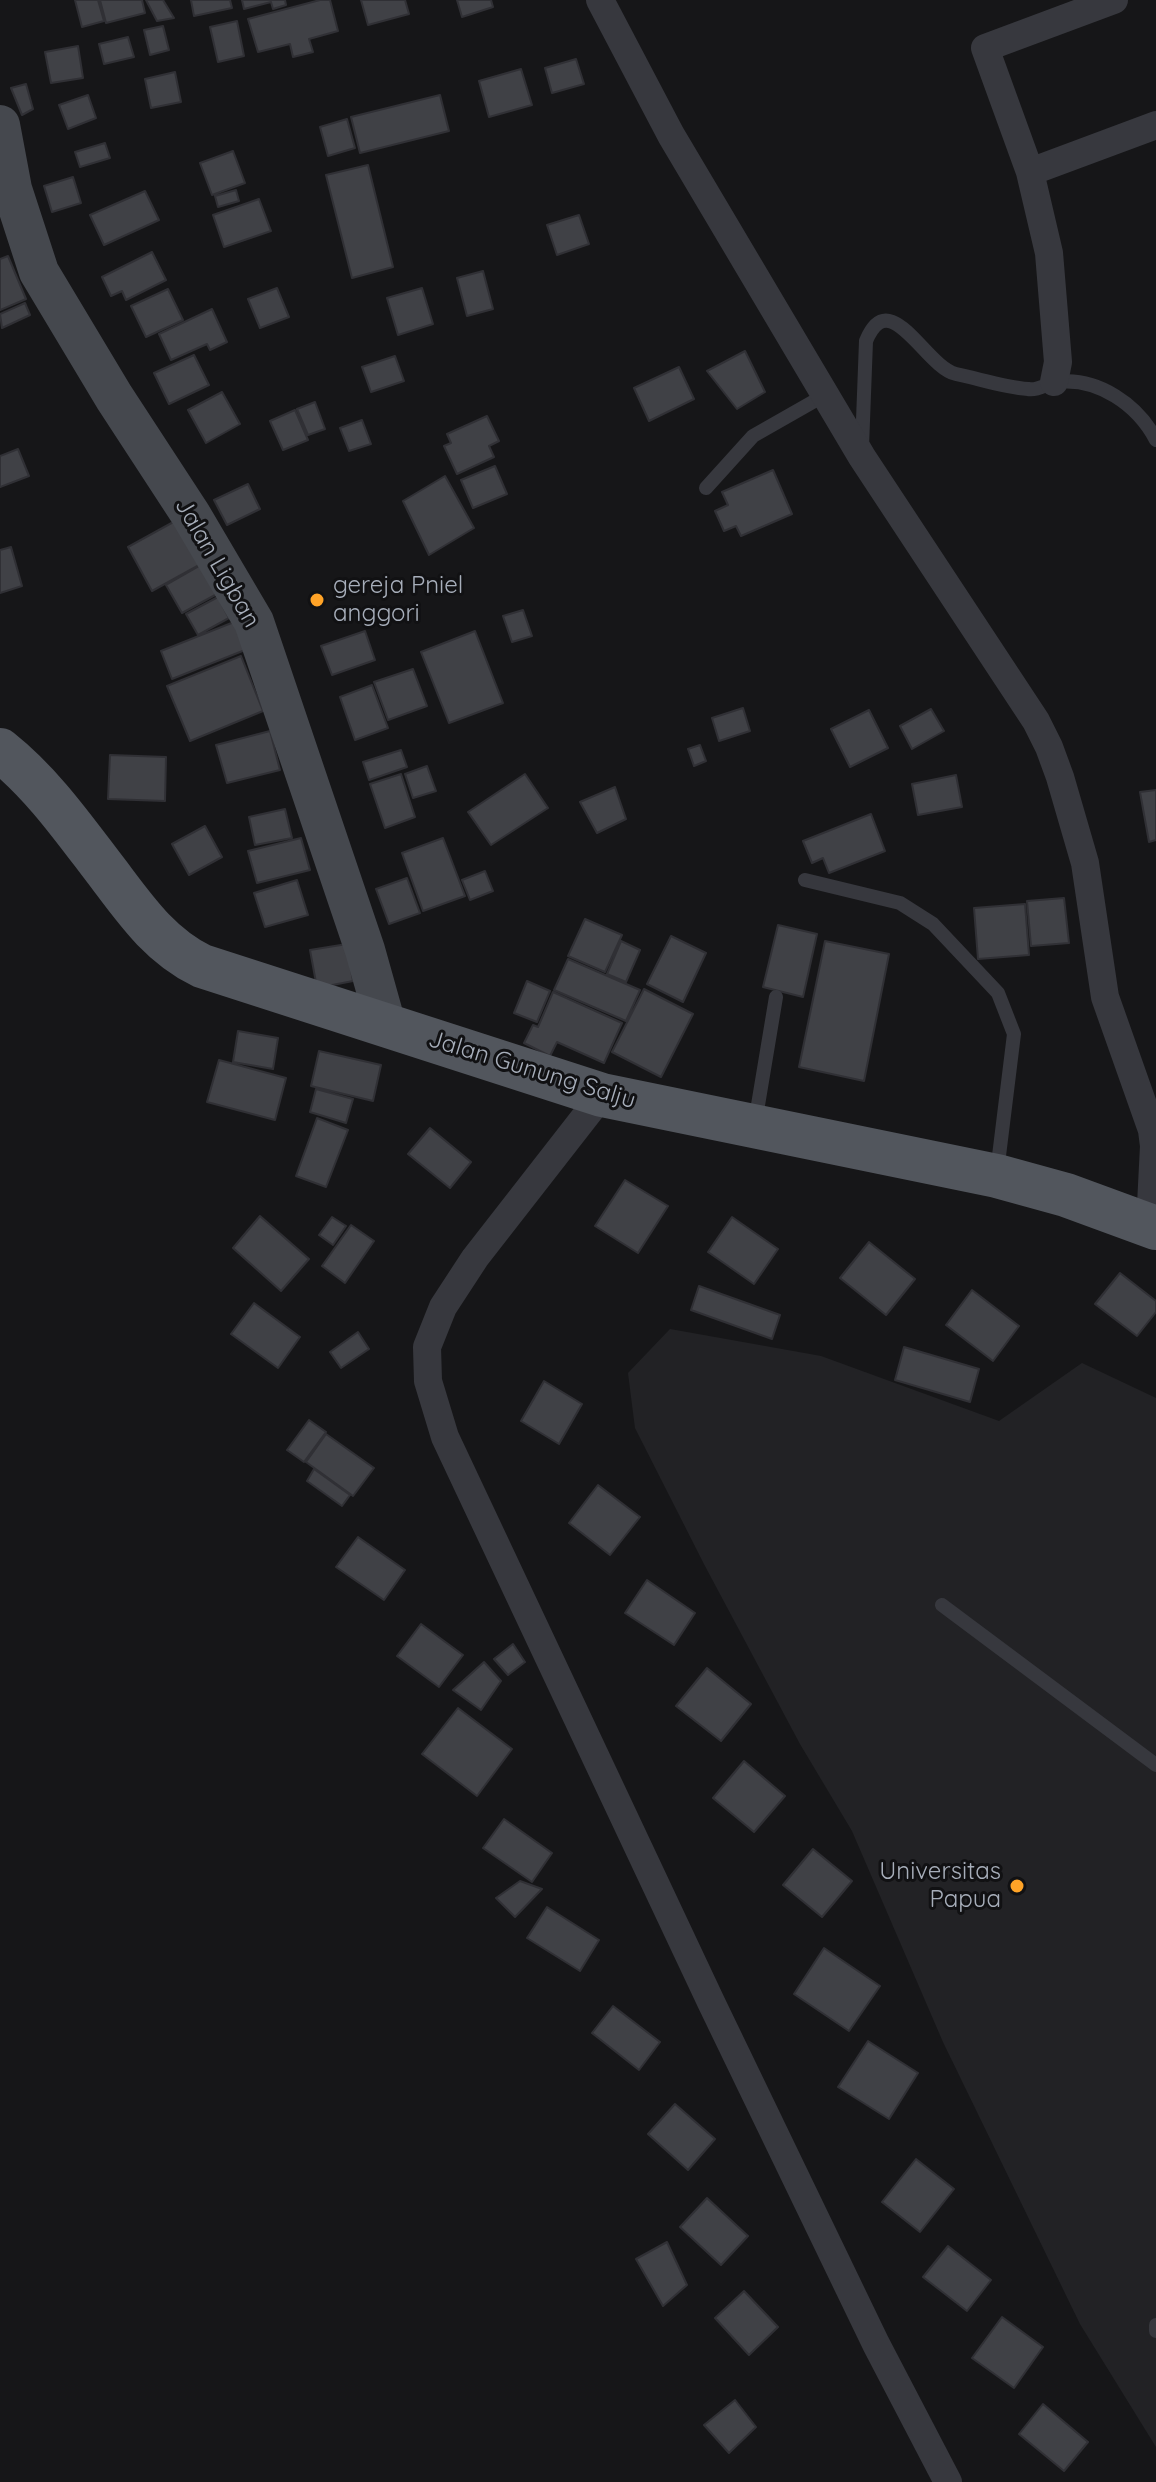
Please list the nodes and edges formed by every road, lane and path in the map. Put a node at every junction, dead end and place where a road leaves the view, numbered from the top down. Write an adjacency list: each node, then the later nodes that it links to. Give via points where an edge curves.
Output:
1 (600, 0): 7 (street, via 671,135)
2 (1114, 0): 5 (street, via 985,48)
3 (0, 125): 14 (main road, Jalan Ligban, via 12,189 39,272 254,622)
4 (1156, 125): 5 (street)
5 (1030, 172): 6 (street, via 1049,253 1058,362)
6 (1054, 382): 8 (lane, via 1094,387 1121,399); 9 (lane, via 1031,390 950,373 899,324 879,322 871,328 864,354)
7 (825, 395): 9 (street); 10 (lane, via 753,436)
8 (1156, 440)
9 (862, 457): 18 (street, via 1049,747 1085,863 1105,997 1152,1130)
10 (706, 488)
11 (0, 750): 14 (main road, Jalan Gunung Salju, via 48,797 145,922 177,952 219,973)
12 (805, 880): 17 (lane, via 900,903 933,924 998,993 1014,1034)
13 (776, 997): 16 (lane)
14 (386, 1025): 15 (main road, Jalan Gunung Salju)
15 (602, 1095): 16 (main road, Jalan Gunung Salju); 23 (street, via 443,1307 427,1347 428,1381 445,1437 718,2016)
16 (754, 1127): 17 (main road, Jalan Gunung Salju)
17 (997, 1176): 18 (main road, Jalan Gunung Salju)
18 (1153, 1226)
19 (942, 1605): 20 (lane)
20 (1156, 1765)
21 (1156, 2325): 22 (lane)
22 (1156, 2331)
23 (948, 2482)

